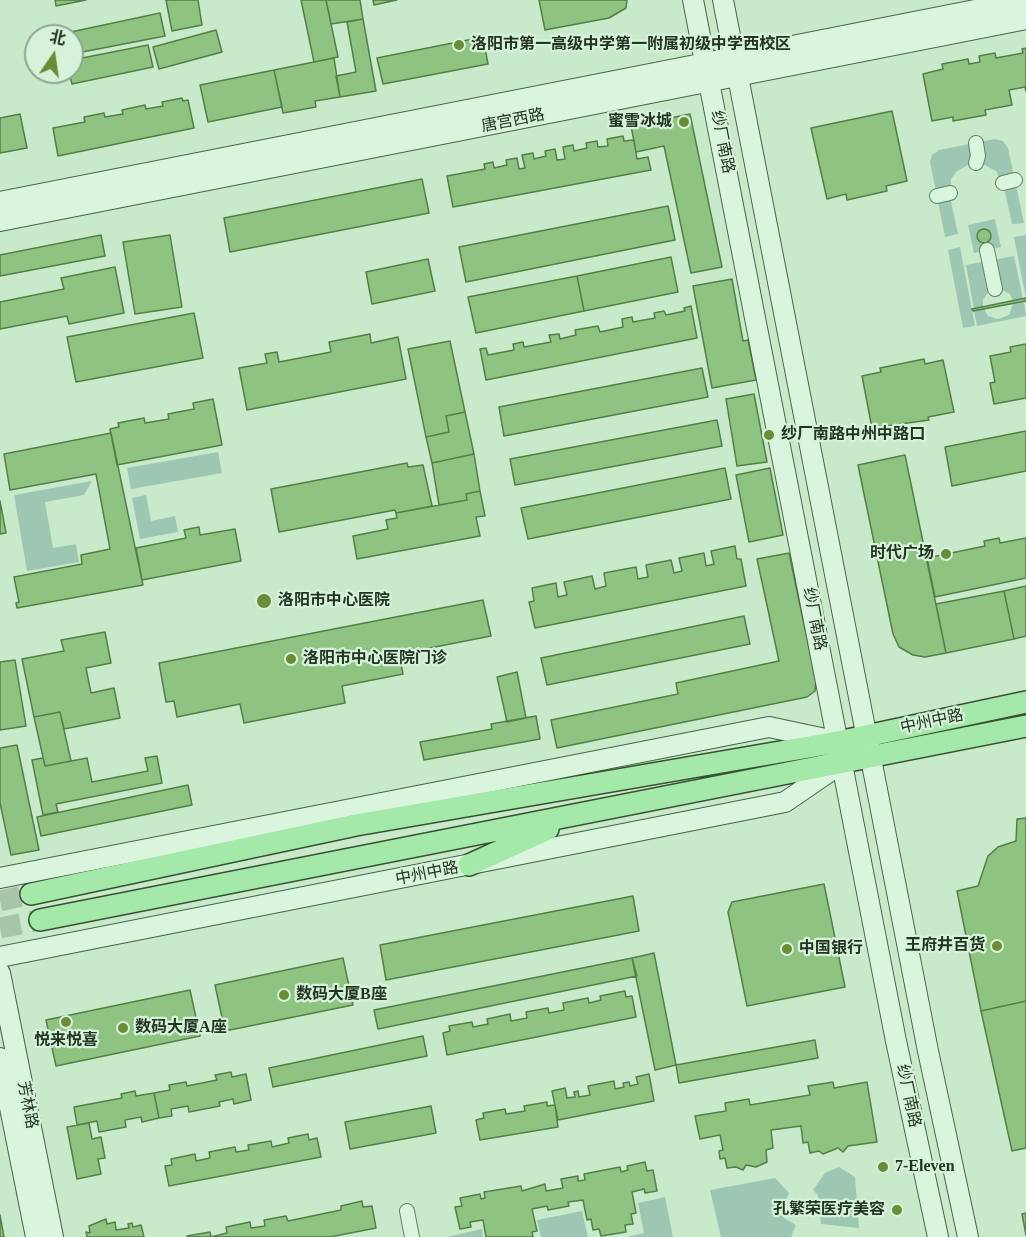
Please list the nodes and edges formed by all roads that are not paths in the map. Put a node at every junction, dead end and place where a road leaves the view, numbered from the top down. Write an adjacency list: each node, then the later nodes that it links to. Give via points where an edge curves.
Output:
1 (693, 0): 6 (main road, 纱厂南路)
2 (723, 0): 5 (main road, 纱厂南路)
3 (1026, 0): 5 (main road, 唐宫西路)
4 (1026, 19): 5 (main road, 唐宫西路)
5 (737, 68): 6 (main road, 唐宫西路); 14 (main road, 纱厂南路)
6 (709, 74): 9 (main road, 唐宫西路, via 184,183); 15 (main road, 纱厂南路)
7 (976, 143): 8 (street)
8 (976, 163)
9 (1, 216)
10 (987, 250): 11 (street)
11 (994, 289)
12 (1026, 702): 14 (main road, 中州中路)
13 (1026, 726): 16 (main road, 中州中路)
14 (867, 735): 15 (main road, 中州中路); 16 (main road, 纱厂南路)
15 (838, 742): 17 (main road, 纱厂南路); 20 (main road, 中州中路, via 769,727); 21 (main road, 中州中路, via 356,825)
16 (871, 758): 17 (main road, 中州中路); 31 (main road, 纱厂南路)
17 (842, 763): 18 (main road, 中州中路); 19 (main road, 中州中路, via 785,802); 30 (main road, 纱厂南路)
18 (580, 814): 19 (main road); 22 (main road, 中州中路)
19 (469, 865): 23 (main road, 中州中路)
20 (0, 878)
21 (31, 894)
22 (40, 920)
23 (0, 957)
24 (0, 973): 28 (main road, 芳林路)
25 (0, 1058): 27 (main road, 芳林路)
26 (407, 1211): 29 (street)
27 (36, 1237)
28 (53, 1237)
29 (412, 1237)
30 (938, 1237)
31 (968, 1237)

